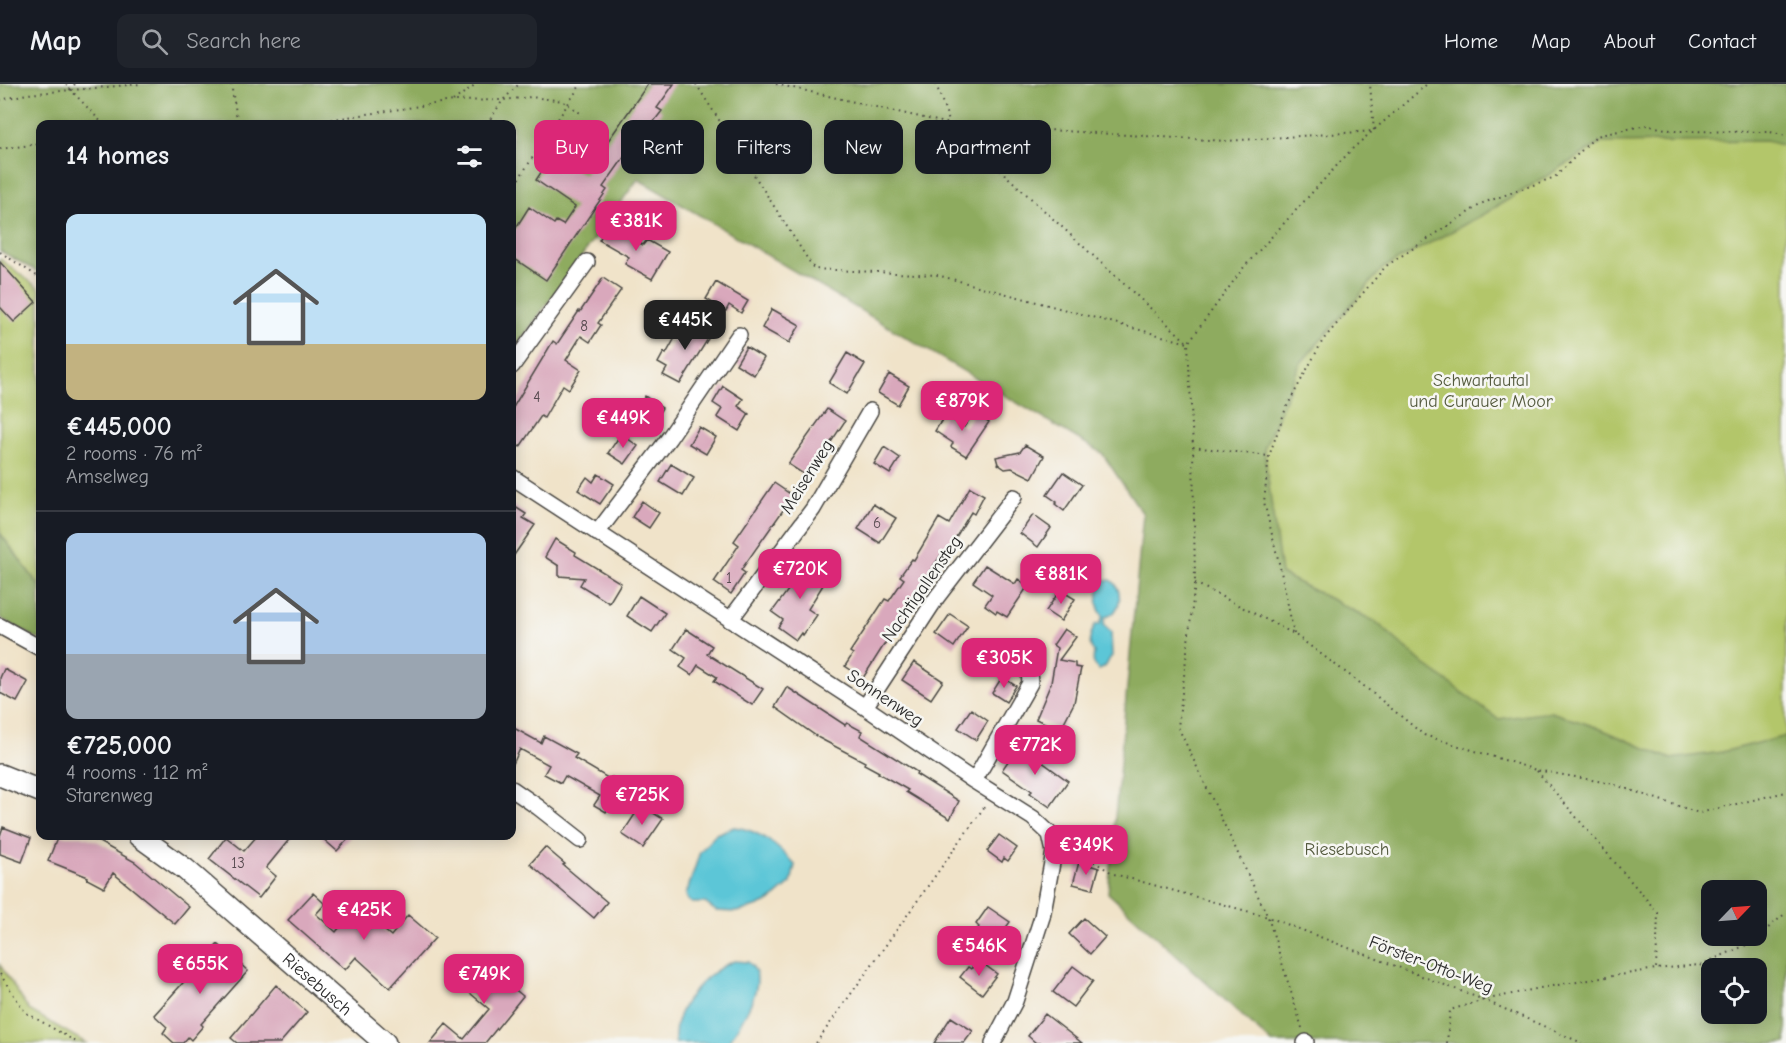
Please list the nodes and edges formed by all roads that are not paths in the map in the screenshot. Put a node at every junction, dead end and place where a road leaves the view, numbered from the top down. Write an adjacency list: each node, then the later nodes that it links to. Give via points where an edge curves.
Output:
1 (587, 262): 3 (street)
2 (739, 335): 7 (street, via 669,438)
3 (516, 360)
4 (870, 411): 8 (street, Meisenweg, via 813,508)
5 (516, 480): 7 (street, Sonnenweg)
6 (1014, 497): 12 (street, Nachtigallensteg, via 937,597)
7 (597, 533): 8 (street, Sonnenweg)
8 (730, 620): 12 (street, Sonnenweg)
9 (0, 626): 10 (street)
10 (36, 646)
11 (1028, 659): 14 (street, via 1030,683)
12 (865, 707): 14 (street, Sonnenweg)
13 (0, 775): 15 (main road)
14 (974, 781): 20 (street, Sonnenweg, via 1033,818 1050,834 1054,852 1042,917 1015,1001)
15 (36, 789)
16 (516, 792): 18 (street)
17 (145, 840): 19 (main road, Riesebusch, via 185,868)
18 (580, 840)
19 (385, 1043)
20 (993, 1043)

